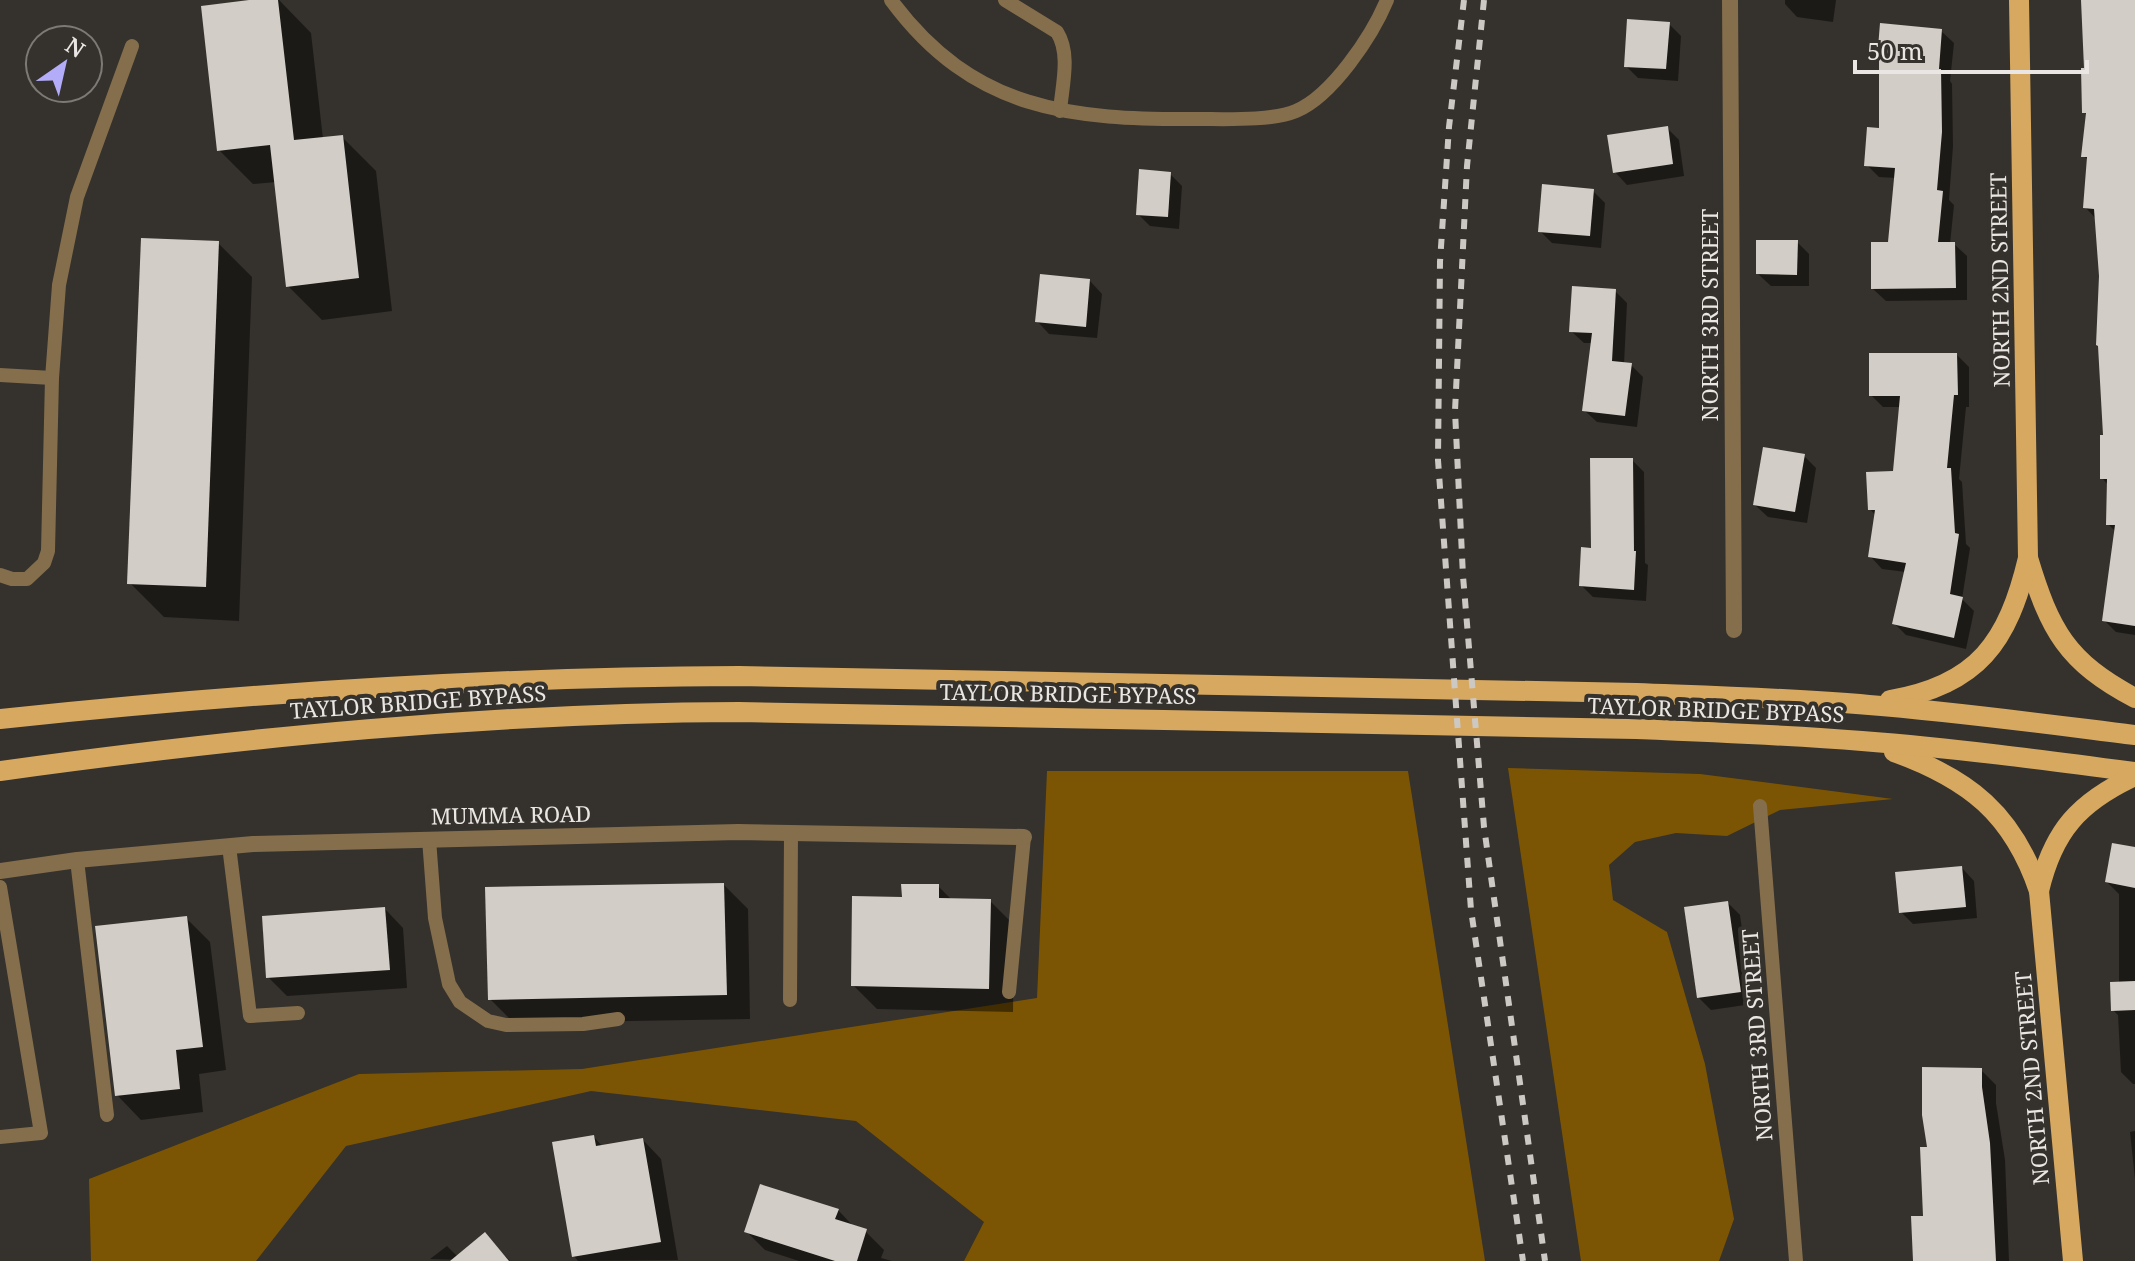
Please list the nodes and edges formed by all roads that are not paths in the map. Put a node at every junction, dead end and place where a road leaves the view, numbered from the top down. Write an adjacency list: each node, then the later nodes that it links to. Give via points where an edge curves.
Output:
1 (891, 0): 7 (lane, via 907,22 969,75 997,92)
2 (1005, 0): 7 (lane, via 1062,39)
3 (1387, 0): 7 (lane, via 1347,66 1320,97 1294,112 1170,120)
4 (1730, 0): 12 (street, NORTH 3RD STREET)
5 (2019, 0): 10 (main road, NORTH 2ND STREET)
6 (132, 46): 9 (lane, via 77,197 59,285)
7 (1060, 111)
8 (0, 375): 9 (lane)
9 (52, 378): 11 (lane, via 48,551 27,579)
10 (2028, 558): 13 (main road, via 2065,646 2085,667); 14 (main road, via 2013,612 1979,661 1940,688)
11 (0, 575)
12 (1734, 630)
13 (2135, 698)
14 (1867, 704): 15 (main road, TAYLOR BRIDGE BYPASS, via 1637,693 639,676 385,687); 16 (main road, TAYLOR BRIDGE BYPASS)
15 (0, 719)
16 (2135, 735)
17 (1864, 741): 18 (main road, TAYLOR BRIDGE BYPASS, via 1622,729 626,713 374,728); 19 (main road, TAYLOR BRIDGE BYPASS); 28 (main road, via 1927,764 1979,796 2016,839)
18 (0, 771)
19 (2135, 774): 28 (main road, via 2070,820 2046,862)
20 (1760, 806): 35 (lane, NORTH 3RD STREET)
21 (791, 833): 22 (street, MUMMA ROAD); 23 (street, MUMMA ROAD); 30 (lane)
22 (1024, 837): 29 (lane)
23 (429, 839): 24 (street, MUMMA ROAD); 32 (lane, via 435,918 449,984 460,1002 488,1021 506,1025)
24 (229, 846): 25 (street, MUMMA ROAD); 31 (lane, via 250,1016)
25 (77, 860): 26 (street, MUMMA ROAD); 33 (lane)
26 (0, 871)
27 (0, 887): 34 (lane, via 41,1133)
28 (2039, 891): 36 (main road, NORTH 2ND STREET)
29 (1009, 992)
30 (790, 1000)
31 (298, 1013)
32 (618, 1019)
33 (107, 1115)
34 (0, 1137)
35 (1796, 1261)
36 (2073, 1261)

